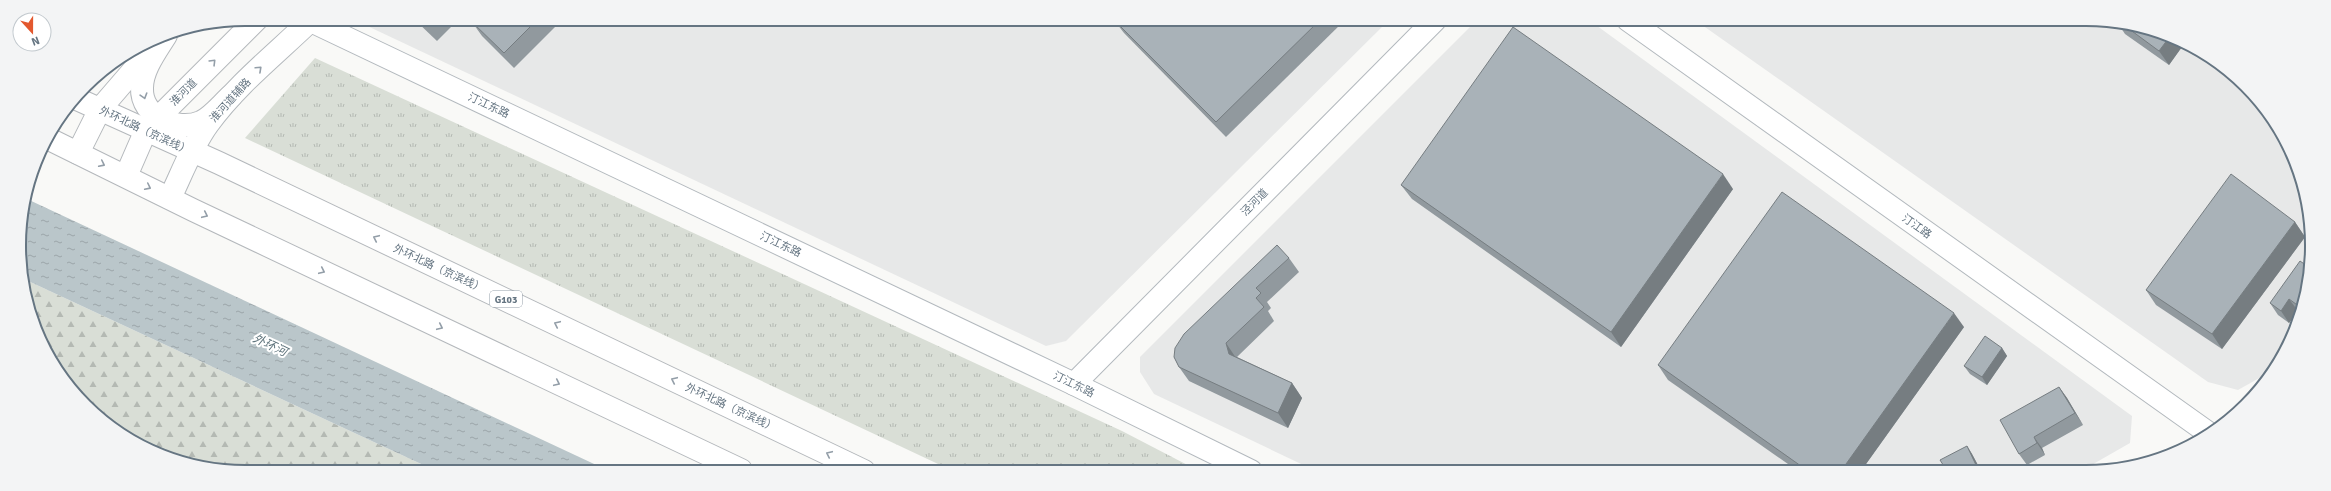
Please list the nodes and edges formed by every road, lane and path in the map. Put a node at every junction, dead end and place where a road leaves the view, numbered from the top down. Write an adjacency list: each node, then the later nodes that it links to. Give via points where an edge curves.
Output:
1 (250, 26): 11 (main road, 淮河道, one-way to 1)
2 (305, 26): 8 (main road, 淮河道辅路, one-way to 2)
3 (324, 26): 17 (main road, 汀江东路)
4 (1428, 26): 17 (main road, 泾河道)
5 (1636, 26): 18 (main road, 汀江路)
6 (160, 44): 11 (main road, one-way to 11, via 142,86)
7 (156, 46): 10 (main road)
8 (231, 96): 11 (main road, via 200,122); 13 (main road, 淮河道辅路, via 208,125)
9 (81, 100): 10 (main road, 外环北路（京滨线） / G103)
10 (100, 109): 11 (main road, 外环北路（京滨线） / G103); 14 (main road)
11 (152, 124): 13 (main road, 外环北路（京滨线） / G103); 15 (main road, 淮河道)
12 (53, 141): 14 (main road)
13 (192, 152): 16 (main road, 淮河道辅路); 20 (main road, 外环北路（京滨线） / G103, one-way to 13)
14 (78, 153): 15 (main road, one-way to 15)
15 (126, 176): 16 (main road, one-way to 16)
16 (170, 198): 19 (main road, one-way to 19)
17 (1074, 384): 21 (main road, 汀江东路)
18 (2204, 430)
19 (731, 465)
20 (851, 465)
21 (1239, 465)

